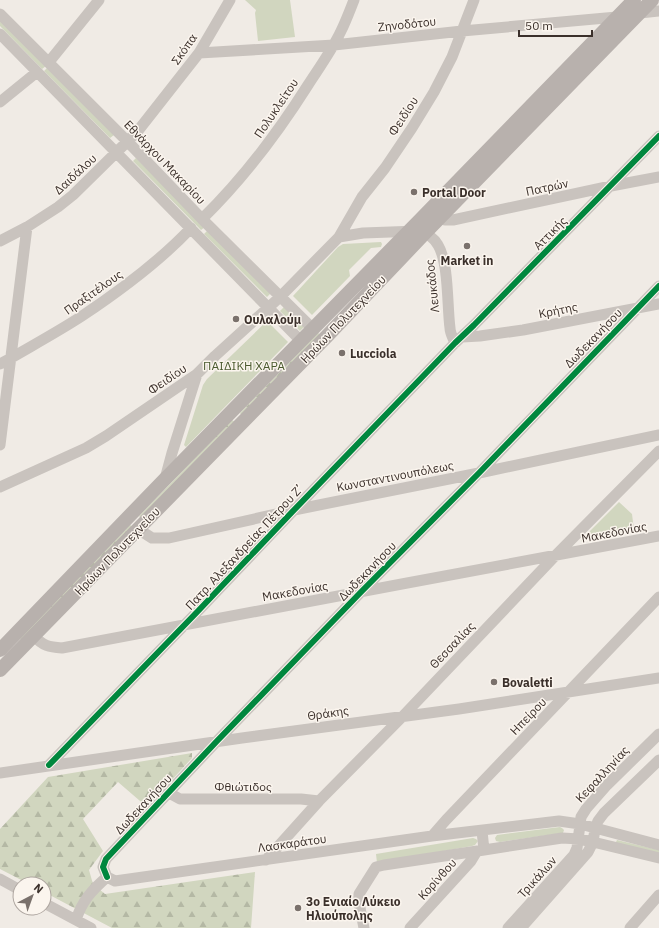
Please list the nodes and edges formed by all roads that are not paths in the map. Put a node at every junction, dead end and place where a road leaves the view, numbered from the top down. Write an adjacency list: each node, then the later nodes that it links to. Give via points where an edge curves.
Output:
1 (99, 0): 14 (street)
2 (230, 0): 13 (street, Σκόπα)
3 (354, 0): 12 (street, Πολυκλείτου)
4 (474, 0): 10 (street, Φειδίου)
5 (652, 0): 6 (main road, Ηρώων Πολυτεχνείου)
6 (637, 6): 7 (street); 9 (main road, Ηρώων Πολυτεχνείου); 23 (main road, Ηρώων Πολυτεχνείου)
7 (659, 11)
8 (0, 14): 14 (street, Εθνάρχου Μακαρίου)
9 (617, 17): 10 (street, Ζηνοδότου); 27 (main road, Ηρώων Πολυτεχνείου)
10 (462, 31): 12 (street, Ζηνοδότου); 29 (street, Φειδίου, via 434,92 385,168 362,197)
11 (0, 34): 15 (street)
12 (334, 45): 13 (street, Ζηνοδότου); 24 (street, Πολυκλείτου, via 259,156)
13 (199, 53): 17 (street, Σκόπα)
14 (49, 62): 19 (street, Εθνάρχου Μακαρίου)
15 (37, 72): 16 (street); 20 (street)
16 (0, 102)
17 (155, 109): 19 (street, Δαιδάλου)
18 (659, 136): 22 (street, Αττικής)
19 (128, 142): 20 (street, Δαιδάλου); 24 (street, Εθνάρχου Μακαρίου)
20 (117, 153): 25 (street, Δαιδάλου, via 73,195); 26 (street)
21 (659, 177): 22 (street, Πατρών)
22 (611, 186): 23 (street, Πατρών, via 454,220 445,220); 37 (street, Αττικής)
23 (441, 217): 28 (main road, Ηρώων Πολυτεχνείου)
24 (202, 219): 32 (street, Εθνάρχου Μακαρίου)
25 (27, 227): 30 (street, Δαιδάλου); 39 (street)
26 (191, 228): 34 (street); 39 (street, Πραξιτέλους, via 162,257 117,292 81,317)
27 (408, 232): 28 (street); 29 (street, via 363,233); 36 (main road, Ηρώων Πολυτεχνείου)
28 (425, 233): 37 (street, Λευκάδος, via 435,240 442,252 450,328); 49 (main road, Ηρώων Πολυτεχνείου)
29 (339, 237): 32 (street, Φειδίου)
30 (0, 241)
31 (659, 286): 35 (street, Δωδεκανήσου)
32 (280, 297): 34 (street, Φειδίου); 36 (street, Εθνάρχου Μακαρίου)
33 (659, 304): 35 (street, Κρήτης)
34 (269, 308): 38 (street); 41 (street, Φειδίου)
35 (636, 309): 37 (street, Κρήτης); 45 (street, Δωδεκανήσου)
36 (313, 329): 38 (main road, Ηρώων Πολυτεχνείου)
37 (458, 340): 48 (street, Πατρ. Αλεξανδρείας Πέτρου Ζ’)
38 (301, 341): 46 (main road, Ηρώων Πολυτεχνείου)
39 (11, 358): 40 (street, Πραξιτέλους); 43 (street)
40 (0, 364)
41 (197, 374): 46 (street, Ηρώων Πολυτεχνείου); 47 (street, Φειδίου, via 86,448)
42 (659, 434): 45 (street, Κωνσταντινουπόλεως)
43 (0, 445)
44 (659, 451): 51 (street, Θεσσαλίας)
45 (479, 473): 48 (street, Κωνσταντινουπόλεως); 52 (street, Δωδεκανήσου)
46 (165, 479): 56 (main road, Ηρώων Πολυτεχνείου)
47 (0, 488)
48 (294, 510): 49 (street, Κωνσταντινουπόλεως, via 169,538 152,538); 54 (street, Πατρ. Αλεξανδρείας Πέτρου Ζ’)
49 (138, 529): 55 (main road, Ηρώων Πολυτεχνείου)
50 (659, 536): 51 (street, Μακεδονίας)
51 (556, 555): 52 (street, Μακεδονίας); 60 (street, Θεσσαλίας)
52 (361, 592): 54 (street, Μακεδονίας); 62 (street, Δωδεκανήσου)
53 (659, 597): 59 (street, Ηπείρου)
54 (186, 623): 55 (street, Μακεδονίας, via 62,648 50,647); 64 (street, Πατρ. Αλεξανδρείας Πέτρου Ζ’)
55 (34, 636): 57 (main road, Ηρώων Πολυτεχνείου)
56 (0, 650)
57 (0, 670)
58 (659, 678): 59 (street, Θράκης)
59 (569, 692): 60 (street, Θράκης); 71 (street, Ηπείρου)
60 (403, 716): 62 (street, Θράκης); 67 (street, Θεσσαλίας)
61 (659, 734): 68 (street, Κεφαλληνίας, via 588,806)
62 (217, 741): 64 (street, Θράκης); 66 (street, Δωδεκανήσου)
63 (659, 760): 69 (street, via 604,813)
64 (49, 766): 65 (street, Θράκης)
65 (0, 773)
66 (169, 793): 67 (street, Φθιώτιδος, via 180,799); 78 (street, Δωδεκανήσου, via 106,860 104,868)
67 (319, 801): 77 (street, Θεσσαλίας)
68 (580, 824): 69 (street, Λασκαράτου); 70 (street, Λασκαράτου, via 559,821); 72 (street, Κεφαλληνίας)
69 (595, 828): 73 (street); 74 (street, Λασκαράτου)
70 (482, 831): 71 (street, Λασκαράτου); 75 (street)
71 (432, 836): 77 (street, Λασκαράτου)
72 (579, 839): 73 (street); 75 (street, via 562,838); 87 (street, Τρικάλων, via 574,855)
73 (593, 842): 76 (street); 88 (street, Τρικάλων, via 588,852)
74 (659, 845)
75 (481, 850): 85 (street, via 376,867 359,894); 86 (street, Κορίνθου)
76 (659, 858)
77 (266, 860): 78 (street, Λασκαράτου, via 116,881)
78 (107, 877): 83 (street, via 84,902)
79 (0, 879): 80 (street)
80 (12, 886)
81 (659, 894): 89 (street)
82 (52, 907): 83 (street)
83 (76, 920): 84 (street)
84 (91, 928)
85 (364, 928)
86 (410, 928)
87 (508, 928)
88 (521, 928)
89 (630, 928)

